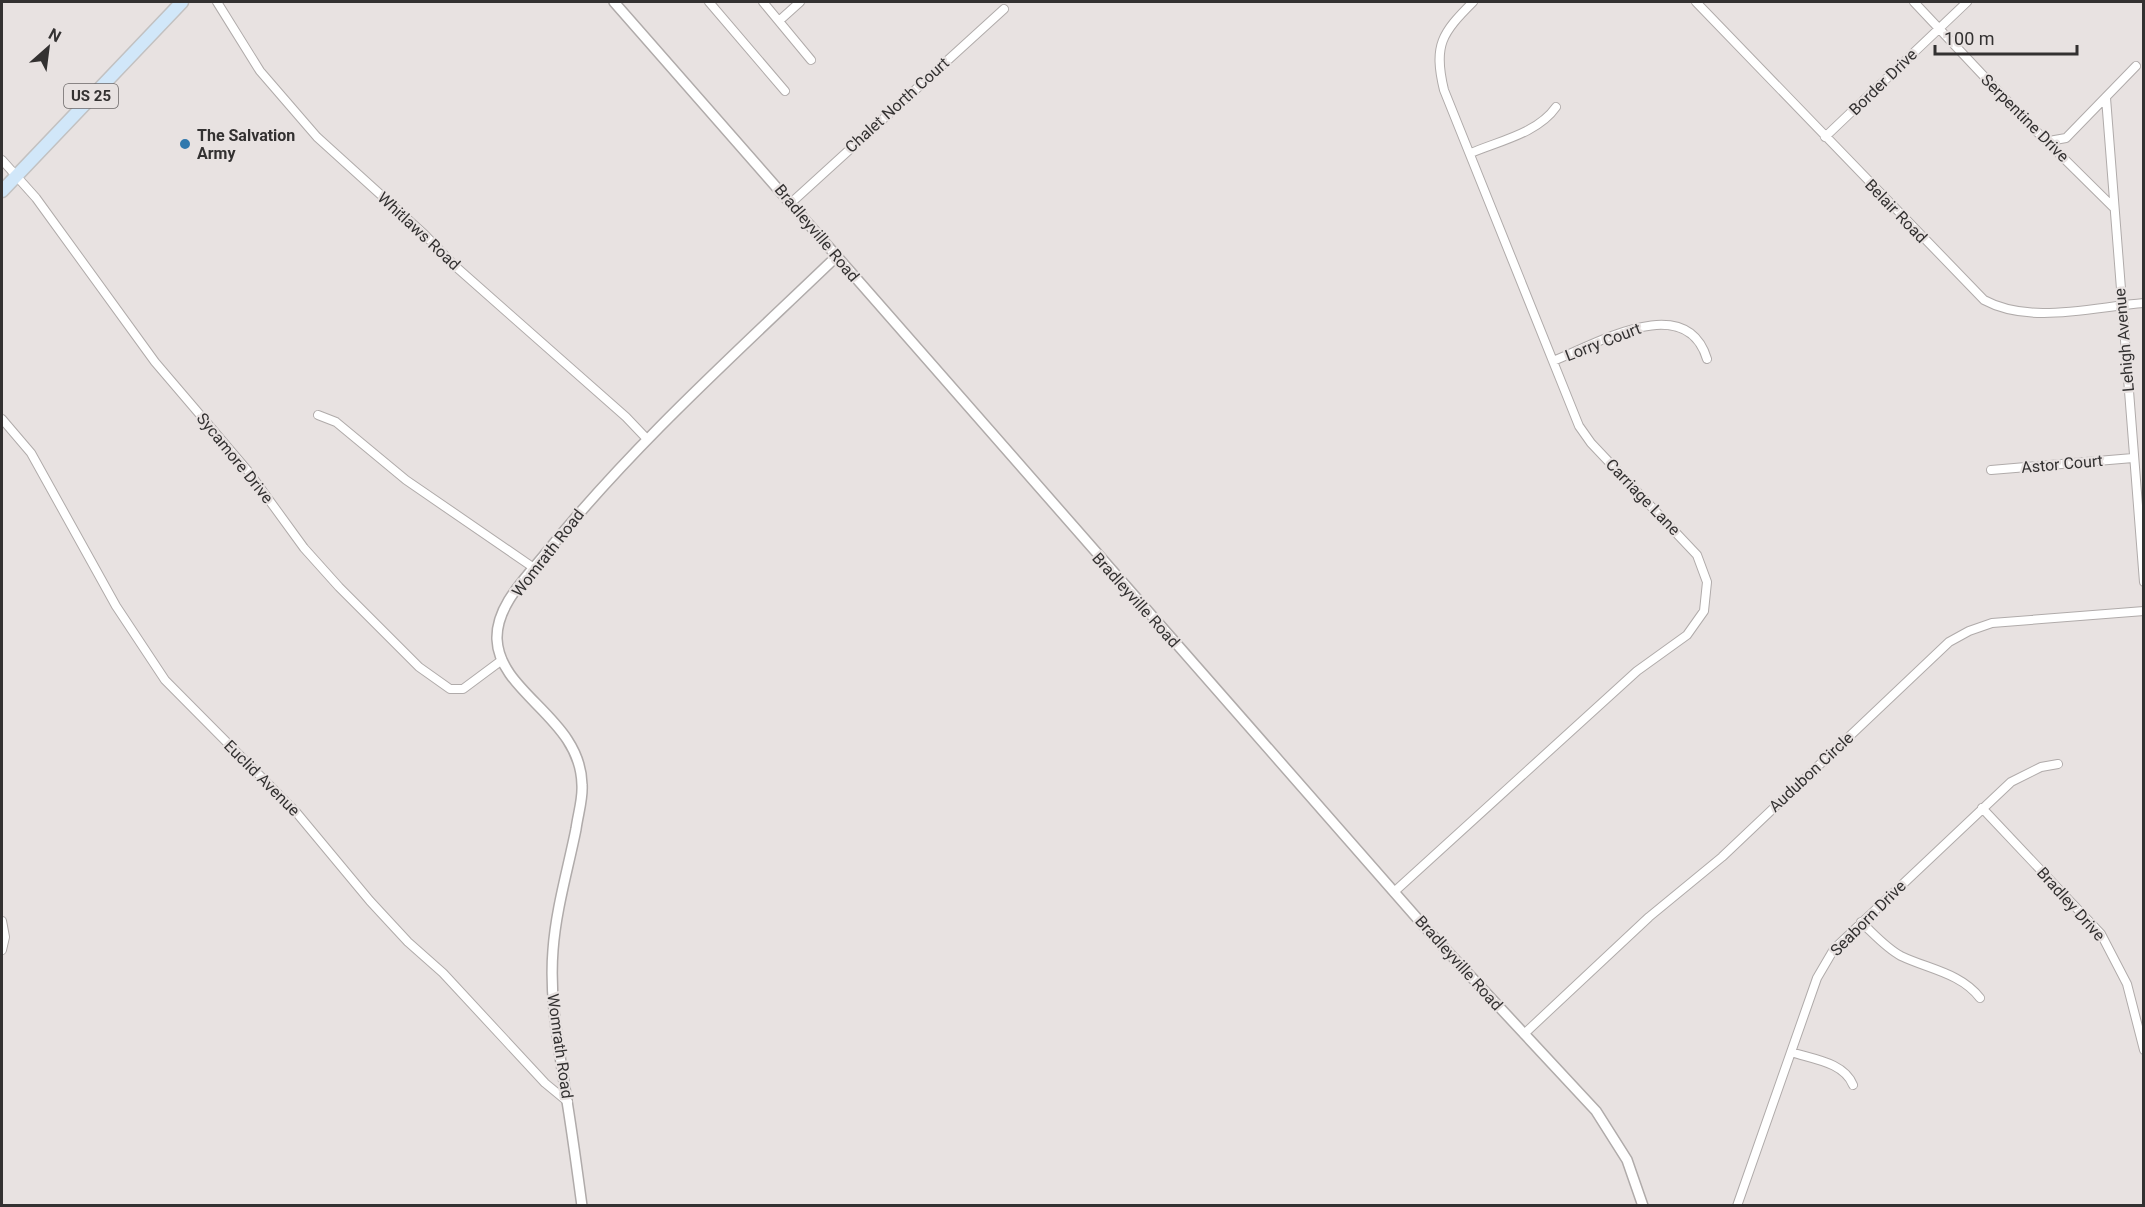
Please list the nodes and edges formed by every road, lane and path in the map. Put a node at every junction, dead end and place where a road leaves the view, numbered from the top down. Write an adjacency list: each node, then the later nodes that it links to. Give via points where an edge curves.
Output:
1 (182, 2): 23 (main road, US 25)
2 (218, 2): 34 (street, Whitlaws Road, via 260,71 317,137)
3 (614, 2): 25 (street, Bradleyville Road)
4 (709, 2): 16 (street)
5 (763, 2): 12 (street)
6 (800, 2): 12 (street)
7 (1473, 2): 21 (street, Carriage Lane, via 1449,25 1440,55 1444,90)
8 (1696, 2): 19 (street, Belair Road)
9 (1914, 2): 13 (street, Serpentine Drive)
10 (1967, 2): 13 (street, Border Drive)
11 (1004, 9): 25 (street, Chalet North Court)
12 (780, 20): 14 (street)
13 (1938, 29): 19 (street, Border Drive); 20 (street, Serpentine Drive)
14 (812, 60)
15 (2136, 66): 17 (street)
16 (785, 91)
17 (2106, 98): 20 (street, via 2066,138); 26 (street, Lehigh Avenue)
18 (1556, 107): 21 (street, via 1538,125)
19 (1825, 137): 29 (street, Belair Road, via 1984,300 2007,311 2029,314)
20 (2049, 141): 26 (street, Serpentine Drive)
21 (1471, 153): 31 (street, Carriage Lane)
22 (2, 160): 23 (street, Sycamore Drive)
23 (15, 176): 24 (main road, US 25); 40 (street, Sycamore Drive, via 30,190 155,362 248,471 304,548 419,667 450,689 463,689)
24 (2, 191)
25 (792, 202): 27 (street, Bradleyville Road)
26 (2114, 207): 29 (street, Lehigh Avenue)
27 (836, 257): 34 (street, Womrath Road); 43 (street, Bradleyville Road)
28 (2144, 303): 29 (street, Belair Road)
29 (2121, 305): 35 (street, Lehigh Avenue)
30 (1707, 359): 31 (street, Lorry Court, via 1694,334 1658,324)
31 (1553, 361): 43 (street, Carriage Lane, via 1584,435 1697,555 1707,582 1704,611 1687,636 1628,678)
32 (318, 415): 37 (street, via 336,422 443,508)
33 (2, 419): 52 (street, Euclid Avenue, via 31,453 116,606 165,680 296,812 408,942)
34 (646, 438): 37 (street, Womrath Road)
35 (2133, 458): 36 (street, Astor Court); 38 (street, Lehigh Avenue)
36 (1991, 470)
37 (534, 568): 40 (street, Womrath Road, via 500,619 497,641)
38 (2144, 582)
39 (2144, 611): 48 (street, Audubon Circle, via 1992,623 1949,642 1722,857 1649,917)
40 (502, 660): 52 (street, Womrath Road, via 509,674 558,725 581,770 581,802 556,927 552,974 555,1027)
41 (2058, 764): 42 (street, Seaborn Drive, via 2011,782)
42 (1982, 808): 45 (street, Seaborn Drive); 49 (street, Bradley Drive, via 2101,934 2127,984)
43 (1394, 892): 48 (street, Bradleyville Road)
44 (2, 921): 46 (street)
45 (1861, 922): 47 (street, via 1900,955 1965,982); 50 (street, Seaborn Drive, via 1824,963)
46 (2, 950)
47 (1980, 998)
48 (1524, 1034): 54 (street, Bradleyville Road, via 1606,1125 1627,1161)
49 (2144, 1050)
50 (1791, 1052): 51 (street, via 1841,1069); 55 (street, Seaborn Drive)
51 (1853, 1085)
52 (568, 1102): 53 (street, Womrath Road)
53 (582, 1206)
54 (1643, 1206)
55 (1737, 1206)

